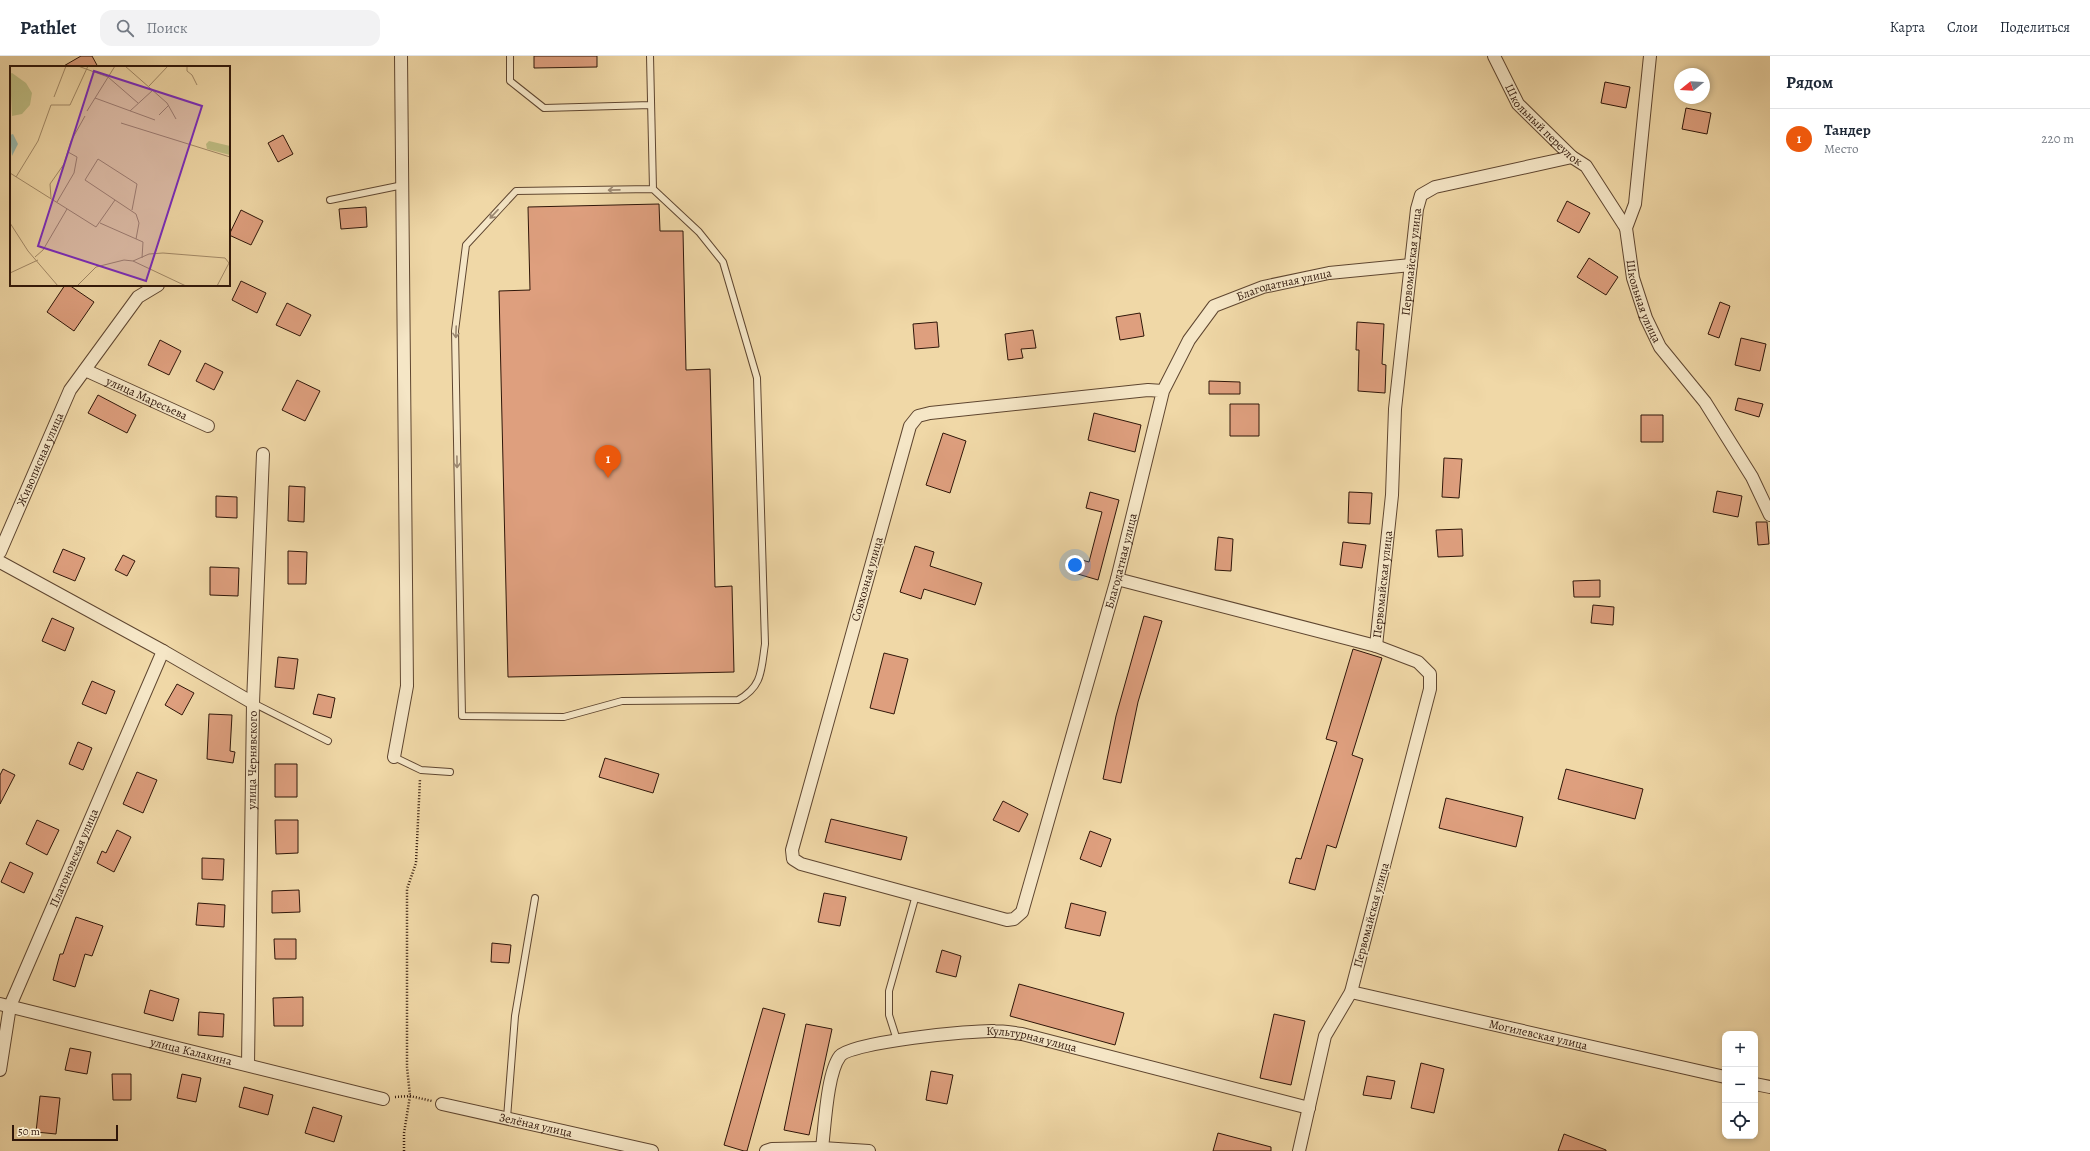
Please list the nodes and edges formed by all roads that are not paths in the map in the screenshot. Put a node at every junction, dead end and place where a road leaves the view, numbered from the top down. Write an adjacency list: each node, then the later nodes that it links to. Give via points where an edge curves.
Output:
1 (402, 56): 8 (street)
2 (510, 56): 6 (lane, via 510,81 544,108)
3 (650, 56): 6 (lane)
4 (1494, 56): 7 (street, Школьный переулок, via 1518,104)
5 (1650, 56): 11 (street, Школьная улица, via 1635,204)
6 (651, 105): 9 (lane)
7 (1572, 157): 11 (street, Школьный переулок, via 1586,166); 12 (street, Первомайская улица, via 1435,187 1421,195)
8 (403, 185): 10 (lane); 26 (street, via 407,686)
9 (653, 189): 9 (lane, one-way to 9, via 516,191 466,244 455,331 462,716 564,717 622,701 738,700 751,693 759,679 765,644 757,378 723,262 699,232)
10 (330, 200)
11 (1626, 228): 18 (street, Школьная улица, via 1633,278 1646,318 1660,347 1709,408 1752,478)
12 (1411, 265): 15 (street, Благодатная улица, via 1329,273 1263,286 1214,306 1189,340); 22 (street, Первомайская улица, via 1395,409 1392,495)
13 (156, 286): 14 (street, Живописная улица, via 138,297)
14 (85, 370): 16 (street, улица Маресьева); 19 (street, Живописная улица, via 70,390)
15 (1163, 391): 21 (street, Благодатная улица); 28 (street, Совхозная улица, via 1148,390 930,413 918,416 910,426 792,850 793,858 801,864)
16 (208, 426)
17 (263, 454): 24 (street, улица Чернявского)
18 (1770, 515)
19 (0, 552)
20 (0, 562): 23 (street)
21 (1117, 579): 22 (street); 28 (street, Благодатная улица, via 1022,912 1007,920)
22 (1376, 646): 30 (street, Первомайская улица, via 1418,662 1430,674 1430,689)
23 (163, 651): 24 (street); 31 (street, Платоновская улица)
24 (253, 703): 25 (lane); 33 (street, улица Чернявского)
25 (328, 741)
26 (394, 757): 27 (lane, via 421,770)
27 (450, 772)
28 (916, 894): 32 (lane, via 890,991 889,1015)
29 (535, 898): 41 (lane, via 515,1016)
30 (1351, 992): 35 (street, Могилевская улица); 40 (street, Первомайская улица, via 1325,1036)
31 (5, 1005): 33 (street, улица Калакина); 34 (street, Платоновская улица)
32 (897, 1040): 40 (street, Культурная улица, via 994,1030 1022,1034); 42 (street, Культурная улица, via 855,1048 841,1055 833,1069)
33 (248, 1065): 38 (street, улица Калакина)
34 (0, 1070)
35 (1722, 1076)
36 (1758, 1085): 37 (street)
37 (1770, 1088)
38 (383, 1099)
39 (442, 1104): 41 (street, Зелёная улица)
40 (1309, 1108): 46 (street, Первомайская улица)
41 (507, 1118): 43 (street, Зелёная улица)
42 (822, 1148): 44 (street); 45 (street)
43 (652, 1151)
44 (766, 1151)
45 (869, 1151)
46 (1299, 1151)

